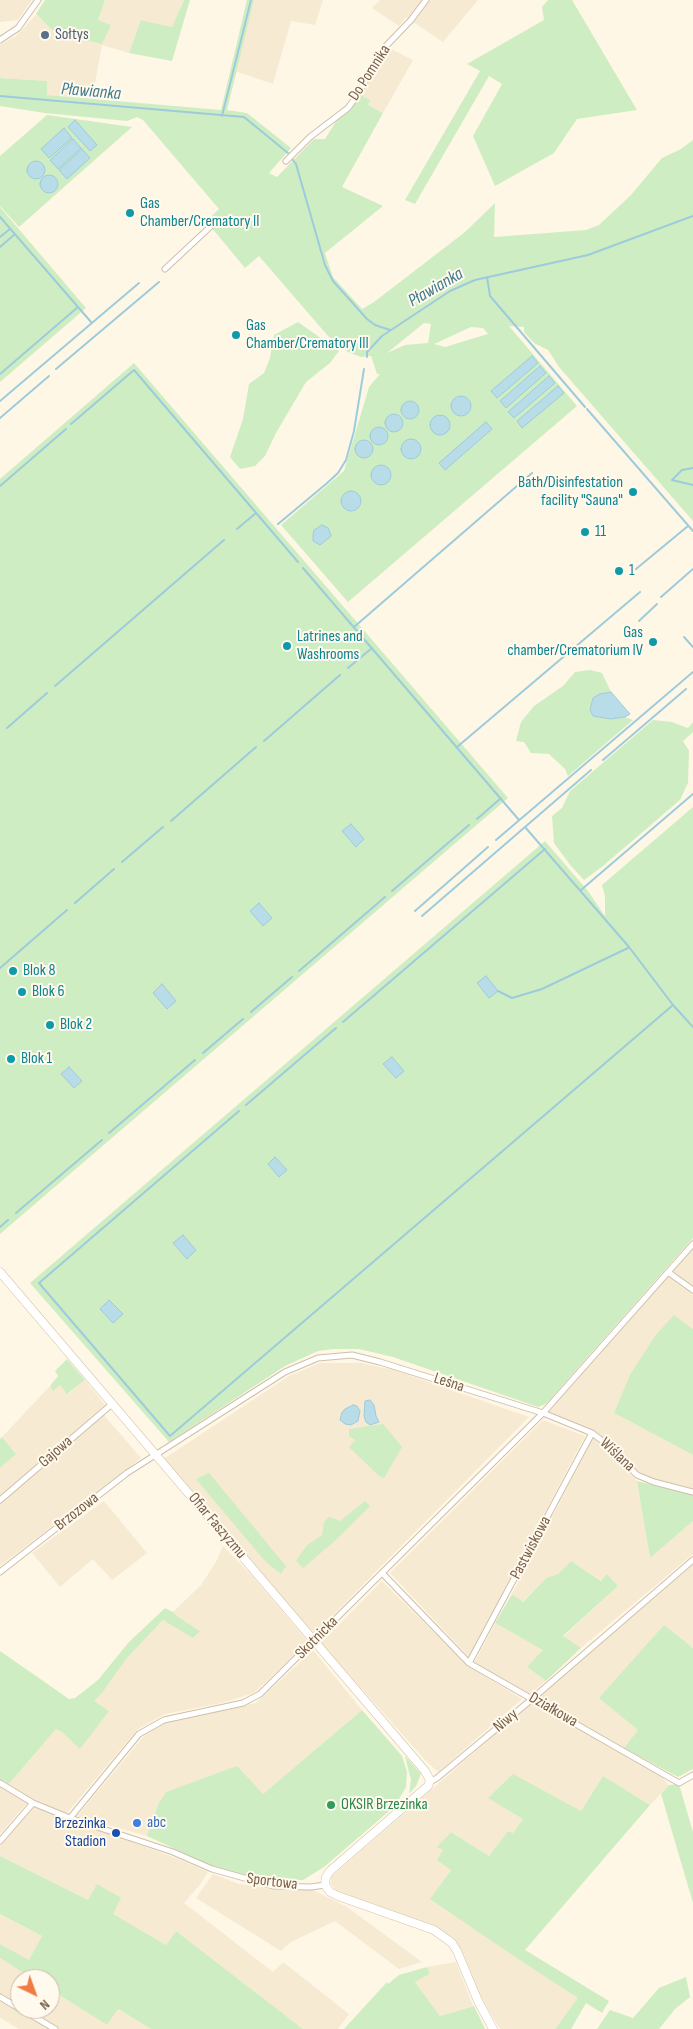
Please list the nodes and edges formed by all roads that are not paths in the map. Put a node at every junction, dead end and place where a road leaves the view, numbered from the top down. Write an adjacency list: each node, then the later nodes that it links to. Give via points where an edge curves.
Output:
1 (38, 0): 3 (street, via 18,28)
2 (426, 0): 4 (street, Do Pomnika, via 385,47 348,108 310,137)
3 (0, 40)
4 (286, 161)
5 (210, 227): 6 (street)
6 (165, 269)
7 (693, 1244): 9 (street)
8 (0, 1272): 11 (street, Ofiar Faszyzmu)
9 (668, 1272): 10 (street); 12 (street)
10 (693, 1290)
11 (112, 1404): 14 (street, Ofiar Faszyzmu); 16 (street, Gajowa)
12 (542, 1413): 13 (street, Wiślana); 14 (street, Leśna, via 380,1362 352,1355 329,1356 293,1367); 19 (street, Skotnicka)
13 (592, 1433): 15 (street, Wiślana, via 637,1475); 21 (street, Pastwiskowa)
14 (156, 1455): 18 (street, Brzozowa, via 127,1473); 20 (street, Ofiar Faszyzmu)
15 (693, 1492)
16 (0, 1500)
17 (693, 1560): 22 (street, Niwy)
18 (0, 1572)
19 (382, 1572): 20 (street, Skotnicka); 21 (street, Działkowa)
20 (315, 1640): 25 (street, Ofiar Faszyzmu, via 425,1771); 27 (street, Skotnicka, via 251,1699 164,1720 139,1734)
21 (470, 1663): 22 (street, Działkowa)
22 (532, 1699): 23 (street, Działkowa, via 679,1782); 25 (street, Niwy)
23 (693, 1775)
24 (0, 1782): 26 (street, Sportowa)
25 (430, 1782): 29 (street, Niwy, via 330,1871)
26 (33, 1803): 27 (street, Sportowa); 28 (street)
27 (70, 1818): 29 (street, Sportowa, via 242,1879 273,1886)
28 (0, 1841)
29 (325, 1885): 32 (street, via 338,1896 434,1930 452,1943)
30 (38, 2019): 31 (street)
31 (55, 2029)
32 (493, 2029)

